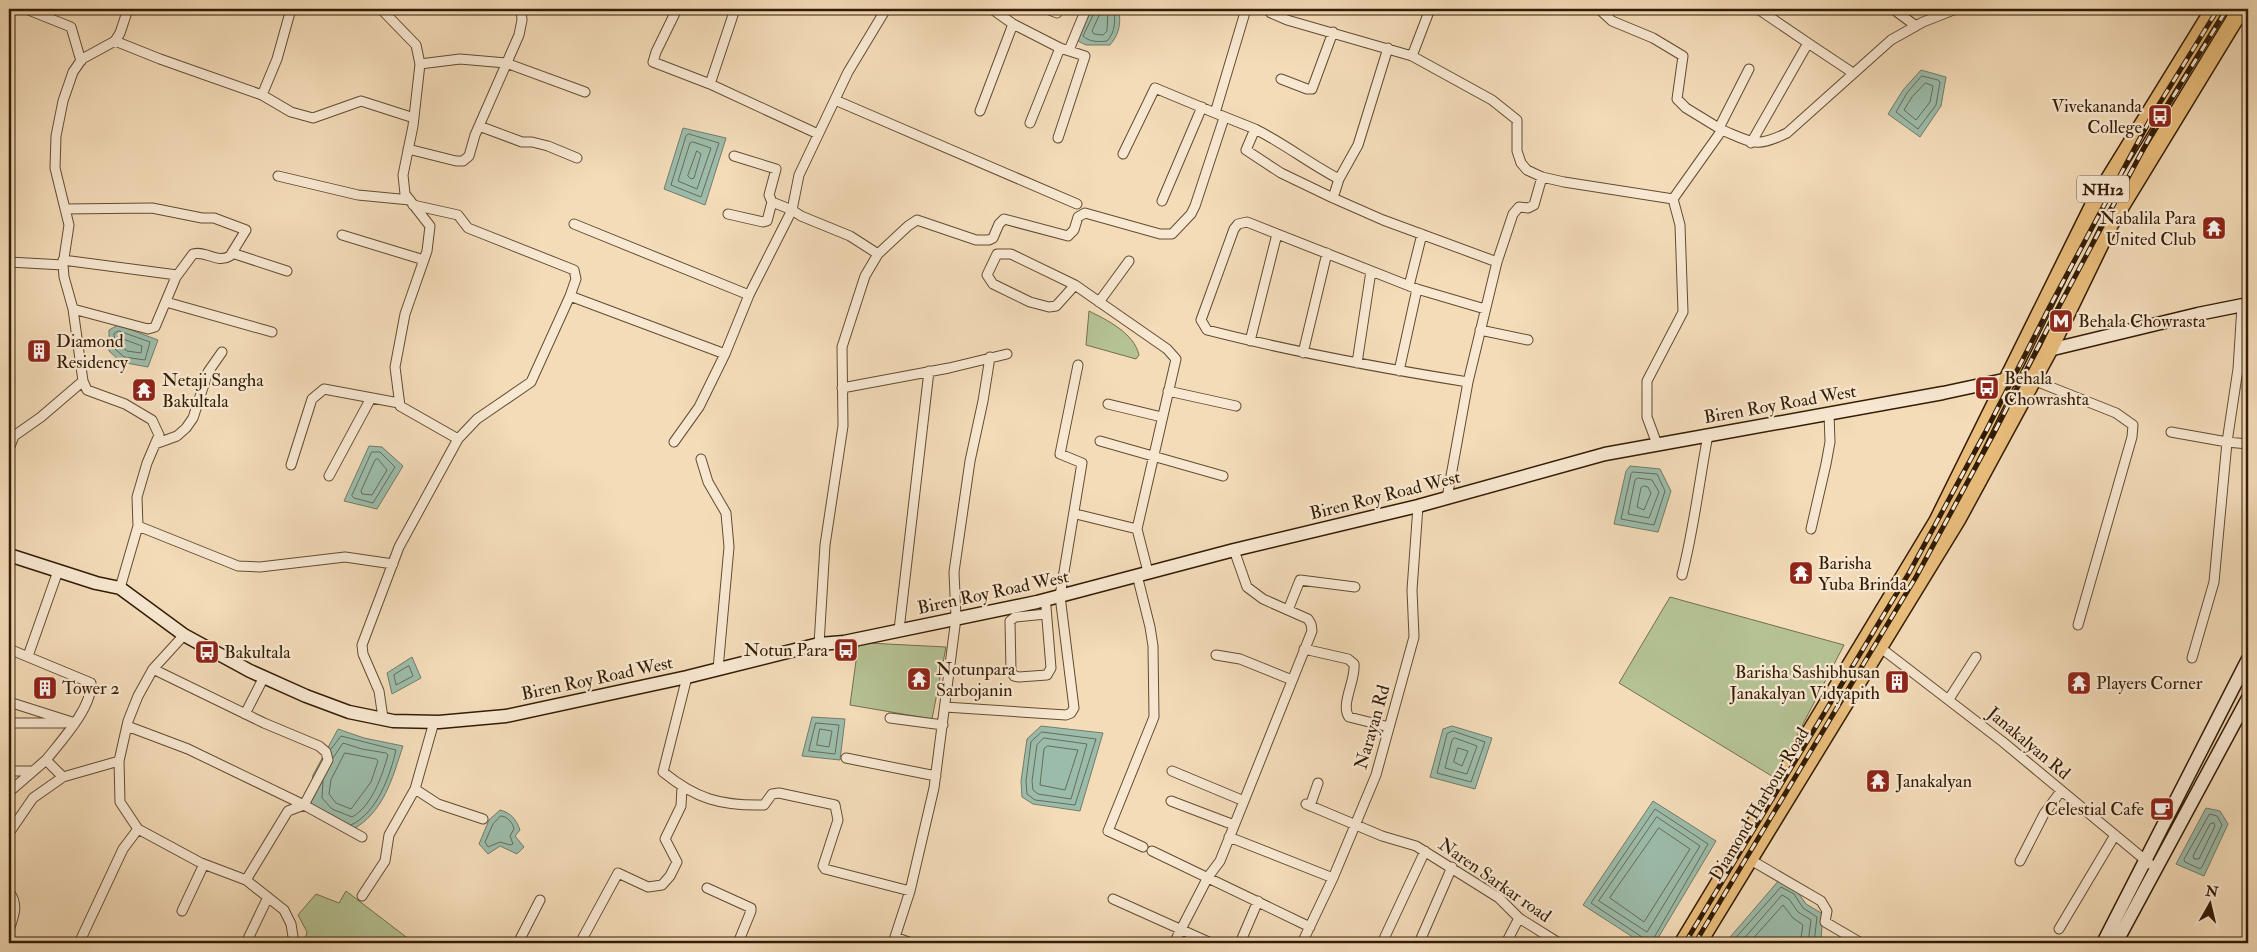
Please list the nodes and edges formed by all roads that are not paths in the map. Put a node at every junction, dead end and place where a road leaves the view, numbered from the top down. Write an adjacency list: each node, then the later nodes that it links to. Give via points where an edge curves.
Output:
1 (26, 9): 31 (street, via 71,27)
2 (128, 9): 25 (street)
3 (291, 9): 40 (street)
4 (381, 9): 33 (street, via 416,45)
5 (521, 9): 32 (street, via 519,35)
6 (677, 9): 38 (street, via 653,62)
7 (735, 9): 38 (street)
8 (886, 9): 41 (street)
9 (992, 9): 22 (street)
10 (1048, 9): 21 (street)
11 (1086, 9): 28 (street)
12 (1246, 9): 44 (street)
13 (1267, 9): 24 (street, via 1286,20)
14 (1430, 9): 30 (street)
15 (1598, 9): 49 (street, via 1612,21 1653,38 1683,56 1677,98 1686,108)
16 (1758, 9): 26 (street)
17 (1892, 9): 23 (street)
18 (1956, 9): 23 (street)
19 (2214, 9): 29 (highway, Diamond Harbour Road / NH12)
20 (2241, 9): 34 (highway, Diamond Harbour Road / NH12)
21 (1057, 14)
22 (1013, 24): 28 (street); 43 (street)
23 (1916, 26): 36 (street, via 1891,40)
24 (1333, 32): 27 (street); 37 (street, via 1312,89)
25 (115, 41): 31 (street); 40 (street)
26 (1808, 43): 36 (street); 53 (street)
27 (1388, 48): 30 (street); 60 (street, via 1358,146)
28 (1064, 49): 47 (street); 52 (street, via 1085,56)
29 (2188, 53): 34 (highway); 108 (highway, Diamond Harbour Road / NH12, via 2095,202)
30 (1412, 56): 59 (street, via 1492,100 1517,120 1517,151 1521,163)
31 (81, 61): 67 (street, via 73,72 63,101 56,136 55,168)
32 (506, 63): 33 (street, via 460,59); 39 (street); 48 (street)
33 (420, 64): 45 (street)
34 (2207, 65): 98 (highway, Diamond Harbour Road / NH12, via 2110,224)
35 (1749, 69): 49 (street)
36 (1853, 73): 53 (street, via 1787,133 1767,143)
37 (1281, 79)
38 (710, 84): 51 (street)
39 (585, 92)
40 (262, 95): 45 (street, via 291,112 313,118 361,102)
41 (835, 100): 51 (street); 66 (street)
42 (1202, 108): 44 (street); 55 (street, via 1155,88); 63 (street)
43 (980, 111)
44 (1215, 113): 46 (street)
45 (414, 118): 54 (street)
46 (1224, 118): 50 (street); 76 (street, via 1195,206 1172,234 1160,234 1085,213 1078,217 1074,230 1068,236 1004,219 994,238 976,240 917,220)
47 (1030, 123)
48 (479, 126): 54 (street, via 463,161); 57 (street)
49 (1721, 129): 53 (street); 62 (street)
50 (1255, 130): 60 (street); 61 (street, via 1246,150 1280,173)
51 (818, 134): 68 (street, via 799,175)
52 (1058, 138)
53 (1751, 143)
54 (408, 149): 65 (street, via 403,175 405,194)
55 (1123, 154)
56 (734, 156): 64 (street, via 776,169 769,195)
57 (577, 158)
58 (278, 176): 65 (street, via 358,195)
59 (1542, 177): 62 (street); 81 (street, via 1534,205 1519,207 1513,214)
60 (1339, 179): 61 (street)
61 (1333, 198): 72 (street)
62 (1672, 199): 127 (street, via 1680,226 1684,312 1647,381 1647,416)
63 (1162, 201)
64 (772, 202): 68 (street); 69 (street, via 767,221)
65 (412, 203): 77 (street, via 430,226); 87 (street, via 458,215 468,228 574,270 576,279)
66 (1077, 204)
67 (65, 210): 74 (street, via 152,208 217,219 246,230); 80 (street, via 69,225)
68 (792, 210): 76 (street, via 863,243); 88 (street)
69 (728, 214)
70 (574, 224): 88 (street)
71 (1277, 234): 75 (street); 97 (street); 97 (street, via 1247,222 1238,224 1201,320 1207,330)
72 (1422, 234): 81 (street); 86 (street)
73 (342, 235): 77 (street)
74 (232, 252): 83 (street); 84 (street, via 220,259 196,253)
75 (1327, 253): 82 (street); 100 (street)
76 (878, 254): 112 (street, via 865,276 842,347)
77 (424, 260): 115 (street, via 405,314 396,367)
78 (1129, 261): 90 (street)
79 (9, 262): 80 (street)
80 (63, 262): 84 (street); 92 (street, via 66,292)
81 (1498, 262): 93 (street)
82 (1371, 271): 86 (street); 104 (street)
83 (287, 272)
84 (177, 275): 89 (street)
85 (1075, 285): 85 (street, via 1056,306 1049,307 1030,302 994,284 988,275 998,254 1011,254); 90 (street)
86 (1413, 287): 93 (street); 107 (street)
87 (570, 296): 101 (street); 122 (street, via 531,382 476,419)
88 (748, 296): 101 (street)
89 (166, 302): 92 (street, via 155,327 148,329); 95 (street)
90 (1099, 302): 113 (street, via 1173,354 1176,359)
91 (2245, 305): 98 (main road); 125 (street)
92 (73, 309): 110 (street)
93 (1485, 309): 94 (street)
94 (1480, 330): 96 (street); 111 (street)
95 (272, 332)
96 (1528, 340)
97 (1250, 341): 100 (street)
98 (2049, 350): 109 (highway, Diamond Harbour Road / NH12)
99 (222, 352): 126 (street, via 208,372 193,418 186,428 177,436)
100 (1303, 353): 104 (street)
101 (725, 354): 124 (street, via 699,406)
102 (1007, 354): 103 (street)
103 (990, 357): 106 (street); 155 (street, via 970,461 954,572)
104 (1356, 363): 107 (street)
105 (1078, 365): 151 (street, via 1060,454 1082,463)
106 (929, 371): 112 (street); 157 (street)
107 (1399, 371): 111 (street)
108 (2008, 379): 109 (main road, Biren Roy Road West); 118 (main road, Biren Roy Road West); 136 (highway, Diamond Harbour Road / NH12)
109 (2033, 380): 138 (highway, Diamond Harbour Road / NH12); 156 (street, via 2116,413 2132,425 2132,437)
110 (84, 381): 126 (street, via 86,390 125,404 152,420 159,435); 129 (street, via 14,436)
111 (1468, 382): 135 (street)
112 (842, 388): 160 (street, via 842,426 825,545)
113 (1168, 391): 117 (street); 119 (street)
114 (370, 398): 115 (street); 132 (street, via 324,389 312,399); 133 (street)
115 (399, 403): 122 (street)
116 (1108, 404): 119 (street)
117 (1236, 406)
118 (1828, 413): 121 (main road, Biren Roy Road West); 141 (street, via 1828,456)
119 (1162, 418): 130 (street)
120 (2171, 432): 125 (street)
121 (1708, 435): 127 (main road, Biren Roy Road West); 148 (street, via 1693,532)
122 (458, 439): 145 (street, via 398,547)
123 (1100, 441): 130 (street)
124 (674, 442)
125 (2227, 442): 128 (street); 166 (street, via 2214,582)
126 (156, 444): 140 (street, via 137,497)
127 (1657, 444): 135 (main road, Biren Roy Road West, via 1605,454)
128 (2248, 444)
129 (9, 449)
130 (1154, 455): 134 (street); 142 (street)
131 (701, 459): 169 (street, via 708,482 726,513 729,547)
132 (291, 466)
133 (329, 476)
134 (1223, 476)
135 (1447, 498): 137 (main road, Biren Roy Road West)
136 (1948, 500): 138 (highway); 159 (highway, Diamond Harbour Road / NH12)
137 (1418, 506): 143 (main road, Biren Roy Road West); 185 (street, Narayan Rd, via 1412,590 1414,637)
138 (1963, 509): 159 (highway, Diamond Harbour Road / NH12)
139 (1080, 515): 142 (street)
140 (138, 526): 145 (street, via 238,566 260,567 345,557); 150 (street)
141 (1811, 528)
142 (1137, 529): 147 (street)
143 (1234, 550): 147 (main road, Biren Roy Road West); 153 (street, via 1246,587 1263,600)
144 (9, 555): 146 (main road, Biren Roy Road West)
145 (393, 564): 178 (street, via 362,645 380,690)
146 (58, 570): 150 (main road, Biren Roy Road West); 164 (street)
147 (1143, 574): 151 (main road, Biren Roy Road West); 217 (street, via 1153,646 1154,717 1108,831)
148 (1682, 575)
149 (1355, 586): 153 (street, via 1300,580)
150 (120, 588): 158 (main road, Biren Roy Road West)
151 (1060, 596): 152 (main road, Biren Roy Road West); 176 (street, via 1075,700 1072,713)
152 (1045, 600): 154 (street); 155 (main road, Biren Roy Road West)
153 (1288, 610): 162 (street, via 1308,619 1311,624 1312,631)
154 (1046, 614): 154 (street, via 1052,668 1047,675 1018,678 1011,671 1010,621 1015,617)
155 (956, 618): 157 (main road, Biren Roy Road West); 176 (street)
156 (2078, 625)
157 (899, 630): 160 (main road, Biren Roy Road West)
158 (184, 635): 168 (street); 170 (main road, Biren Roy Road West)
159 (1872, 642): 174 (street, Janakalyan Rd); 211 (highway, Diamond Harbour Road / NH12); 250 (highway, Diamond Harbour Road / NH12)
160 (819, 644): 169 (main road, Biren Roy Road West)
161 (9, 649): 164 (street)
162 (1304, 649): 172 (street); 185 (street, via 1348,659 1354,664 1346,713 1349,717)
163 (1216, 655): 172 (street, via 1240,659)
164 (28, 656): 182 (street, via 91,683 90,695)
165 (1976, 657): 174 (street)
166 (2192, 658)
167 (2248, 659): 212 (main road)
168 (153, 669): 177 (street); 184 (street)
169 (718, 669): 171 (main road, Biren Roy Road West)
170 (264, 677): 177 (street); 178 (main road, Biren Roy Road West, via 349,712)
171 (687, 677): 180 (main road, Biren Roy Road West, via 506,716); 195 (street, via 663,772)
172 (1292, 680): 199 (street)
173 (2248, 698): 216 (main road)
174 (1949, 699): 197 (street, Janakalyan Rd)
175 (9, 702): 182 (street)
176 (945, 707): 183 (street)
177 (245, 714): 201 (street, via 326,752 325,769)
178 (383, 718): 180 (main road, Biren Roy Road West)
179 (890, 718): 183 (street)
180 (434, 722): 196 (street)
181 (9, 723): 182 (street)
182 (75, 723): 187 (street)
183 (943, 725): 192 (street)
184 (127, 726): 188 (street); 201 (street, via 188,749)
185 (1389, 727): 203 (street, Narayan Rd, via 1376,775)
186 (846, 758): 192 (street)
187 (46, 760): 190 (street); 193 (street)
188 (119, 761): 193 (street); 205 (street, via 120,802)
189 (9, 771): 190 (street)
190 (32, 771): 198 (street)
191 (1172, 771): 199 (street)
192 (936, 776): 222 (street)
193 (63, 777): 206 (street, via 33,798)
194 (1318, 783): 203 (street, Naren Sarkar road, via 1308,805)
195 (682, 787): 222 (street, via 708,800 734,805 764,805 772,794 779,794 835,805 838,820 824,869); 239 (street, via 681,806 665,839 677,862 670,876 662,886 648,887 618,873)
196 (415, 788): 202 (street, via 438,804); 223 (street, via 389,834 385,861)
197 (2061, 791): 207 (street, Janakalyan Rd); 213 (street, via 2044,814)
198 (9, 792)
199 (1244, 800): 204 (street)
200 (1171, 801): 204 (street)
201 (304, 805): 208 (street); 219 (street, via 288,810)
202 (482, 819)
203 (1355, 824): 210 (street, Naren Sarkar road); 218 (street, Narayan Rd)
204 (1234, 825): 209 (street)
205 (138, 829): 214 (street); 235 (street, via 123,849)
206 (9, 832)
207 (2115, 835): 212 (street, Janakalyan Rd); 231 (street)
208 (362, 837)
209 (1229, 837): 217 (street, via 1220,861); 218 (street)
210 (1425, 851): 215 (street, Naren Sarkar road); 246 (street)
211 (1749, 859): 251 (highway, Diamond Harbour Road / NH12); 252 (street, via 1821,901 1827,911 1825,922)
212 (2144, 860): 216 (street, Janakalyan Rd); 253 (main road)
213 (2020, 861)
214 (204, 864): 219 (street); 228 (street)
215 (1452, 867): 229 (street, Naren Sarkar road, via 1499,898); 247 (street)
216 (2156, 868): 254 (main road)
217 (1208, 877): 227 (street); 233 (street)
218 (1333, 878): 230 (street, Narayan Rd)
219 (246, 880): 224 (street)
220 (708, 888): 240 (street, via 751,908)
221 (9, 892): 232 (street, via 15,913)
222 (910, 892): 234 (street)
223 (362, 896)
224 (268, 897): 236 (street); 237 (street, via 284,910 291,924)
225 (540, 900): 238 (street)
226 (1113, 900): 233 (street)
227 (1258, 902): 230 (street); 244 (street)
228 (182, 911)
229 (1519, 918): 248 (street); 249 (street, Naren Sarkar road)
230 (1310, 927): 245 (street, Narayan Rd)
231 (2059, 929)
232 (9, 930)
233 (1181, 930): 242 (street); 243 (street)
234 (894, 940): 241 (street)
235 (79, 943)
236 (246, 943)
237 (294, 943)
238 (518, 943)
239 (580, 943)
240 (738, 943)
241 (911, 943)
242 (1174, 943)
243 (1211, 943)
244 (1240, 943)
245 (1302, 943)
246 (1382, 943)
247 (1419, 943)
248 (1506, 943)
249 (1559, 943)
250 (1683, 943)
251 (1698, 943)
252 (1861, 943)
253 (2103, 943)
254 (2116, 943)

